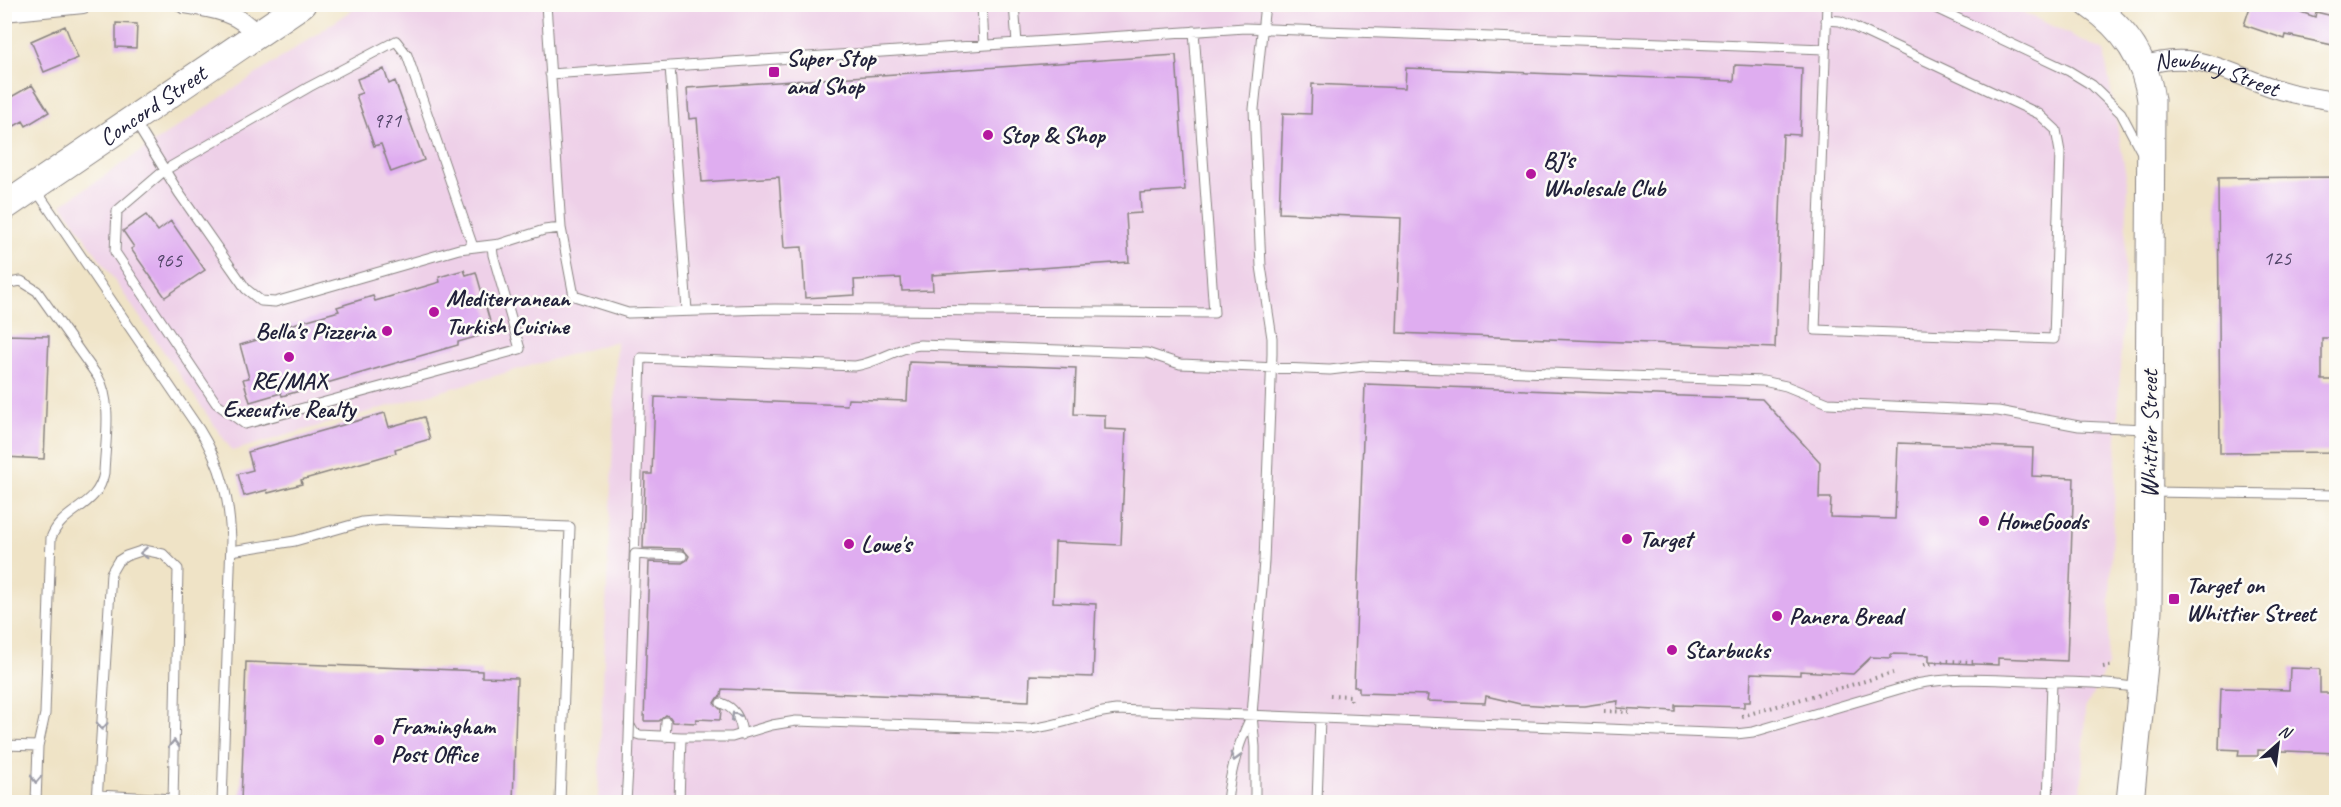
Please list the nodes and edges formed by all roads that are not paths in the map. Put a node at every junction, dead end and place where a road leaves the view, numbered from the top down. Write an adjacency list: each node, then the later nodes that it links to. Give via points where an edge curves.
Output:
1 (83, 4): 11 (street)
2 (184, 4): 15 (street, via 235,17)
3 (302, 4): 15 (street, Concord Street)
4 (546, 4): 21 (lane)
5 (982, 4): 17 (lane)
6 (1014, 4): 16 (lane)
7 (1265, 4): 13 (lane)
8 (1827, 4): 12 (lane)
9 (1927, 4): 26 (lane, via 2068,71 2103,93 2136,138)
10 (2089, 4): 20 (street, Newbury Street, via 2122,33)
11 (4, 12)
12 (1826, 20): 18 (lane); 18 (lane, via 1854,27 2051,123 2060,152 2054,339 1815,330)
13 (1263, 28): 14 (lane); 18 (lane); 33 (lane, via 1254,116)
14 (1194, 31): 16 (lane); 32 (lane, via 1214,313)
15 (256, 35): 23 (street, Concord Street)
16 (1017, 43): 17 (lane)
17 (984, 45): 19 (lane)
18 (1825, 49)
19 (670, 66): 21 (lane); 32 (lane)
20 (2143, 66): 22 (street, Newbury Street, via 2160,60 2189,59 2285,91); 26 (street, Whittier Street, via 2151,100)
21 (550, 74): 28 (lane)
22 (2337, 101)
23 (133, 119): 24 (lane); 25 (street, Concord Street)
24 (165, 170): 29 (lane, via 117,211 115,252 216,403 245,424 519,349); 30 (lane, via 246,289 261,301 280,300); 30 (lane, via 396,41 407,56)
25 (33, 187): 27 (street, Concord Street); 37 (lane, via 211,449 227,497)
26 (2150, 189): 34 (street, Whittier Street)
27 (4, 207)
28 (561, 228): 29 (lane); 32 (lane, via 574,296 628,313)
29 (492, 245): 30 (lane)
30 (473, 247)
31 (4, 284): 49 (lane, via 21,281 37,291 98,377 106,395 102,484 93,497 62,520 51,538 45,714)
32 (687, 311)
33 (1272, 368): 34 (lane, via 1336,370 1364,366 1763,381 1836,404 1998,411 2079,426); 42 (lane, via 1264,561); 46 (lane, via 1180,364 1147,353 920,345 855,366 641,358 629,720 634,733)
34 (2149, 429): 35 (street, Whittier Street)
35 (2148, 492): 36 (lane); 40 (street, Whittier Street, via 2148,610)
36 (2337, 495)
37 (231, 551): 53 (lane); 54 (lane, via 385,520 570,527)
38 (682, 556): 55 (lane, bridge, via 635,554)
39 (2052, 682): 40 (lane); 43 (lane, via 1938,680 1736,734); 60 (lane)
40 (2142, 688): 61 (street, Whittier Street)
41 (721, 703): 45 (lane, one-way to 41, via 736,713)
42 (1252, 715): 43 (lane); 45 (lane, via 1116,710 1048,727 1020,729 796,721 772,724); 57 (lane, one-way to 57, via 1238,747); 58 (lane)
43 (1320, 718): 59 (lane)
44 (666, 722): 46 (lane)
45 (742, 735): 47 (lane)
46 (665, 736): 47 (lane)
47 (681, 737): 56 (lane)
48 (4, 745): 49 (lane)
49 (38, 746): 52 (lane, one-way to 52)
50 (97, 799): 51 (lane); 51 (lane, one-way to 50, via 178,569 163,554 144,550 118,561 111,573)
51 (173, 801)
52 (36, 802)
53 (222, 802)
54 (560, 802)
55 (626, 802)
56 (679, 802)
57 (1227, 802)
58 (1255, 802)
59 (1317, 802)
60 (2048, 802)
61 (2130, 802)

